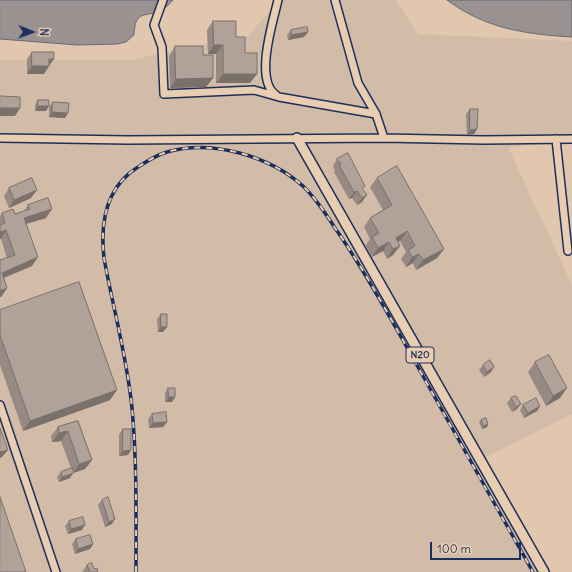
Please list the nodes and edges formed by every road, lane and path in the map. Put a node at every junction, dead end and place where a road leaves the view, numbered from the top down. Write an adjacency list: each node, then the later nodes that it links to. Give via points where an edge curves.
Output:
1 (163, 0): 4 (street, via 154,25 162,47 164,94 254,90)
2 (278, 0): 4 (street, via 265,67 270,91)
3 (335, 0): 5 (street, via 358,83)
4 (279, 97): 5 (street)
5 (376, 114): 8 (street)
6 (0, 138): 7 (street)
7 (297, 138): 8 (street); 14 (main road, N20)
8 (384, 138): 9 (street)
9 (556, 139): 10 (street); 11 (street)
10 (572, 139)
11 (568, 251)
12 (0, 405): 13 (street)
13 (56, 572)
14 (544, 572)

